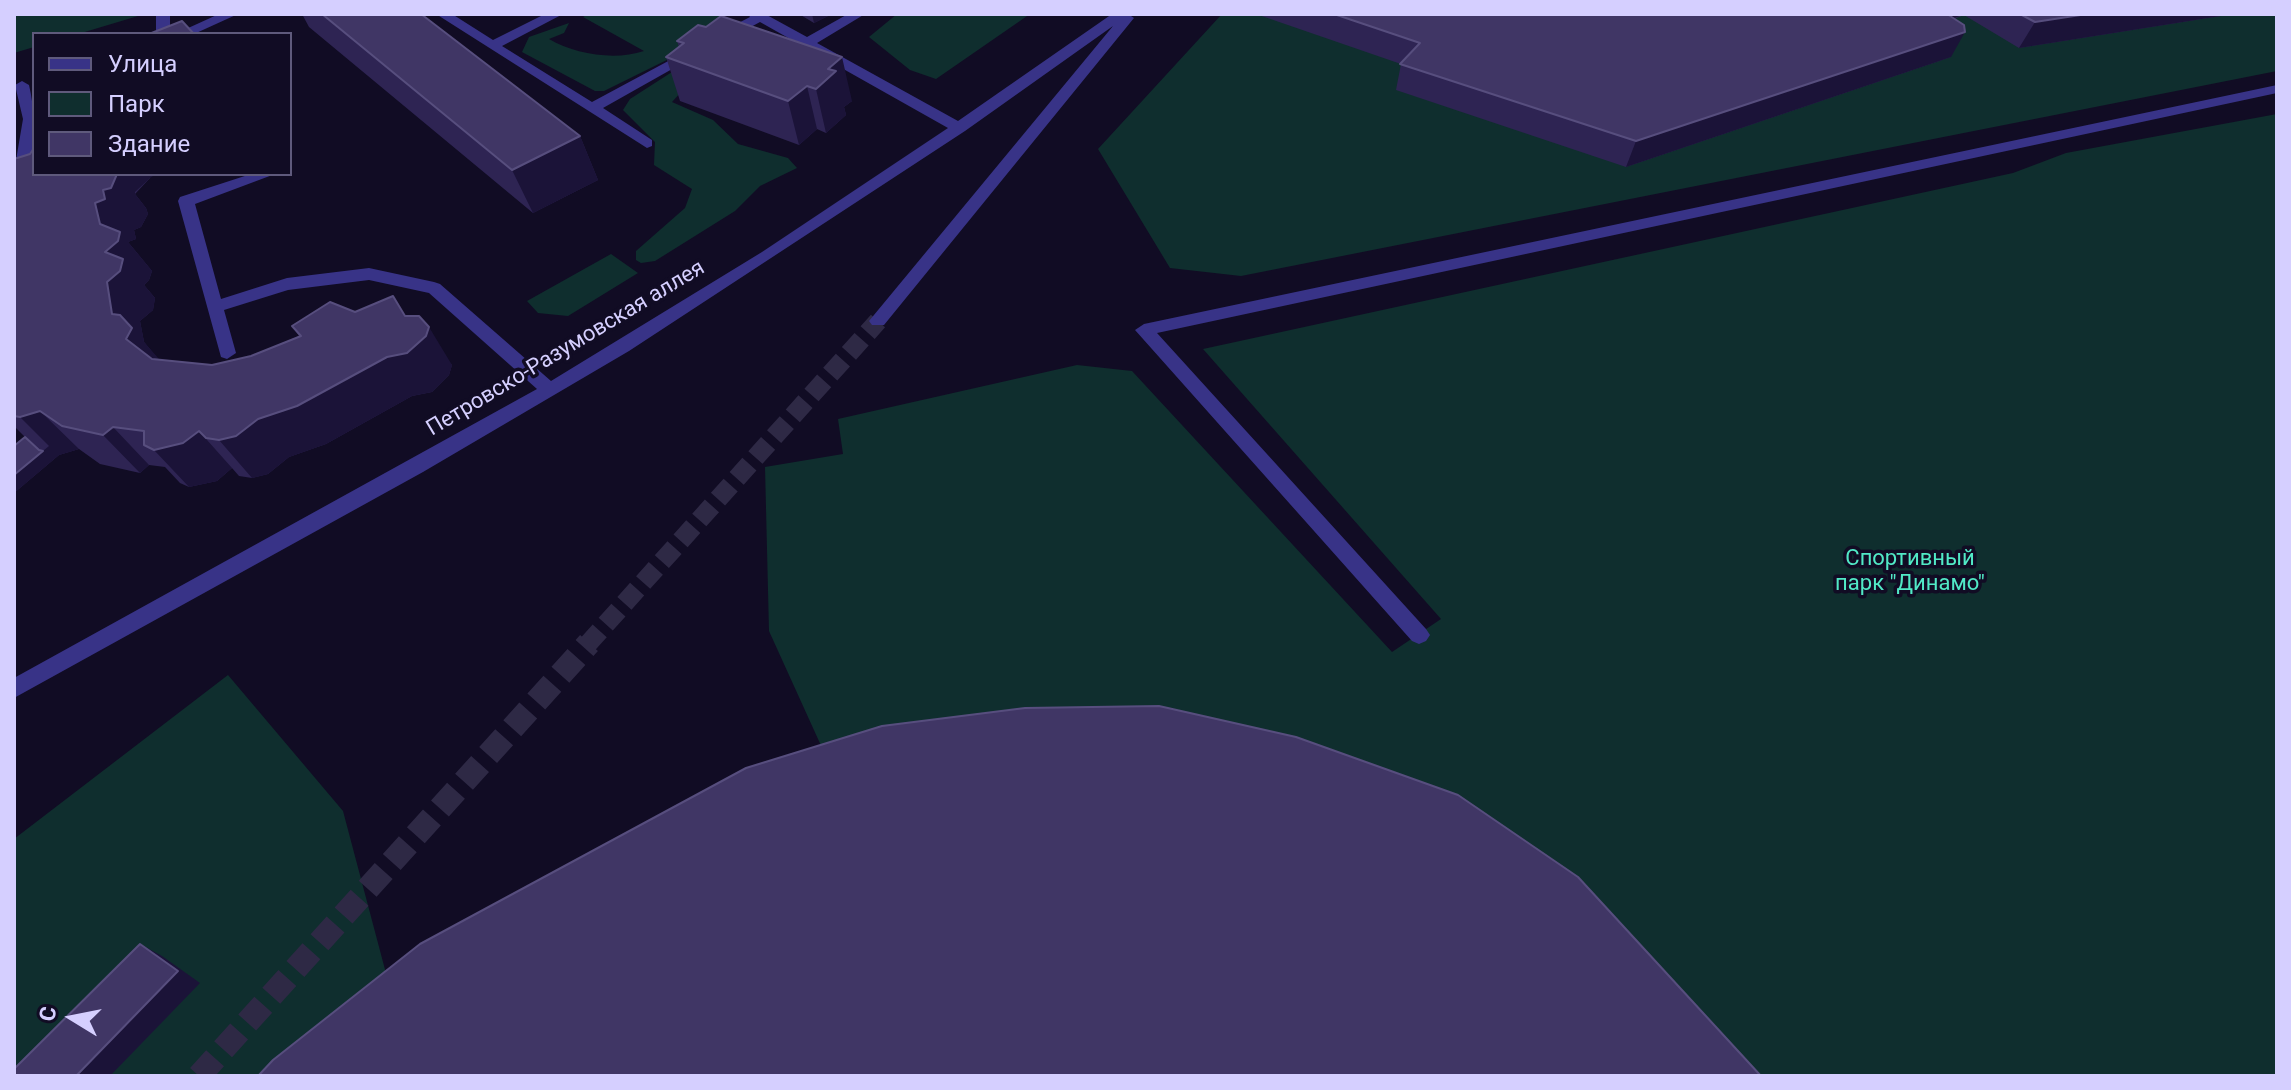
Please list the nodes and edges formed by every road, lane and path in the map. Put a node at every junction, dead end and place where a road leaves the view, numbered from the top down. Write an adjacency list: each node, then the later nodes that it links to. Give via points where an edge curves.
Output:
1 (231, 14): 8 (street)
2 (443, 14): 10 (street)
3 (556, 14): 10 (street)
4 (858, 14): 9 (street)
5 (1121, 14): 14 (street, Петровско-Разумовская аллея)
6 (1130, 14): 19 (street)
7 (758, 15): 9 (street); 13 (street)
8 (187, 32)
9 (809, 42): 14 (street)
10 (492, 46): 13 (street)
11 (23, 84): 17 (street, via 30,119)
12 (2277, 89): 22 (street, via 1144,330)
13 (592, 108): 15 (street)
14 (960, 128): 21 (street, Петровско-Разумовская аллея)
15 (647, 143)
16 (261, 176): 18 (street, via 186,201)
17 (14, 222)
18 (215, 307): 20 (street); 21 (street, via 287,284 369,274 434,288)
19 (878, 321)
20 (227, 353)
21 (550, 390): 23 (street, Петровско-Разумовская аллея)
22 (1419, 635)
23 (14, 689)

